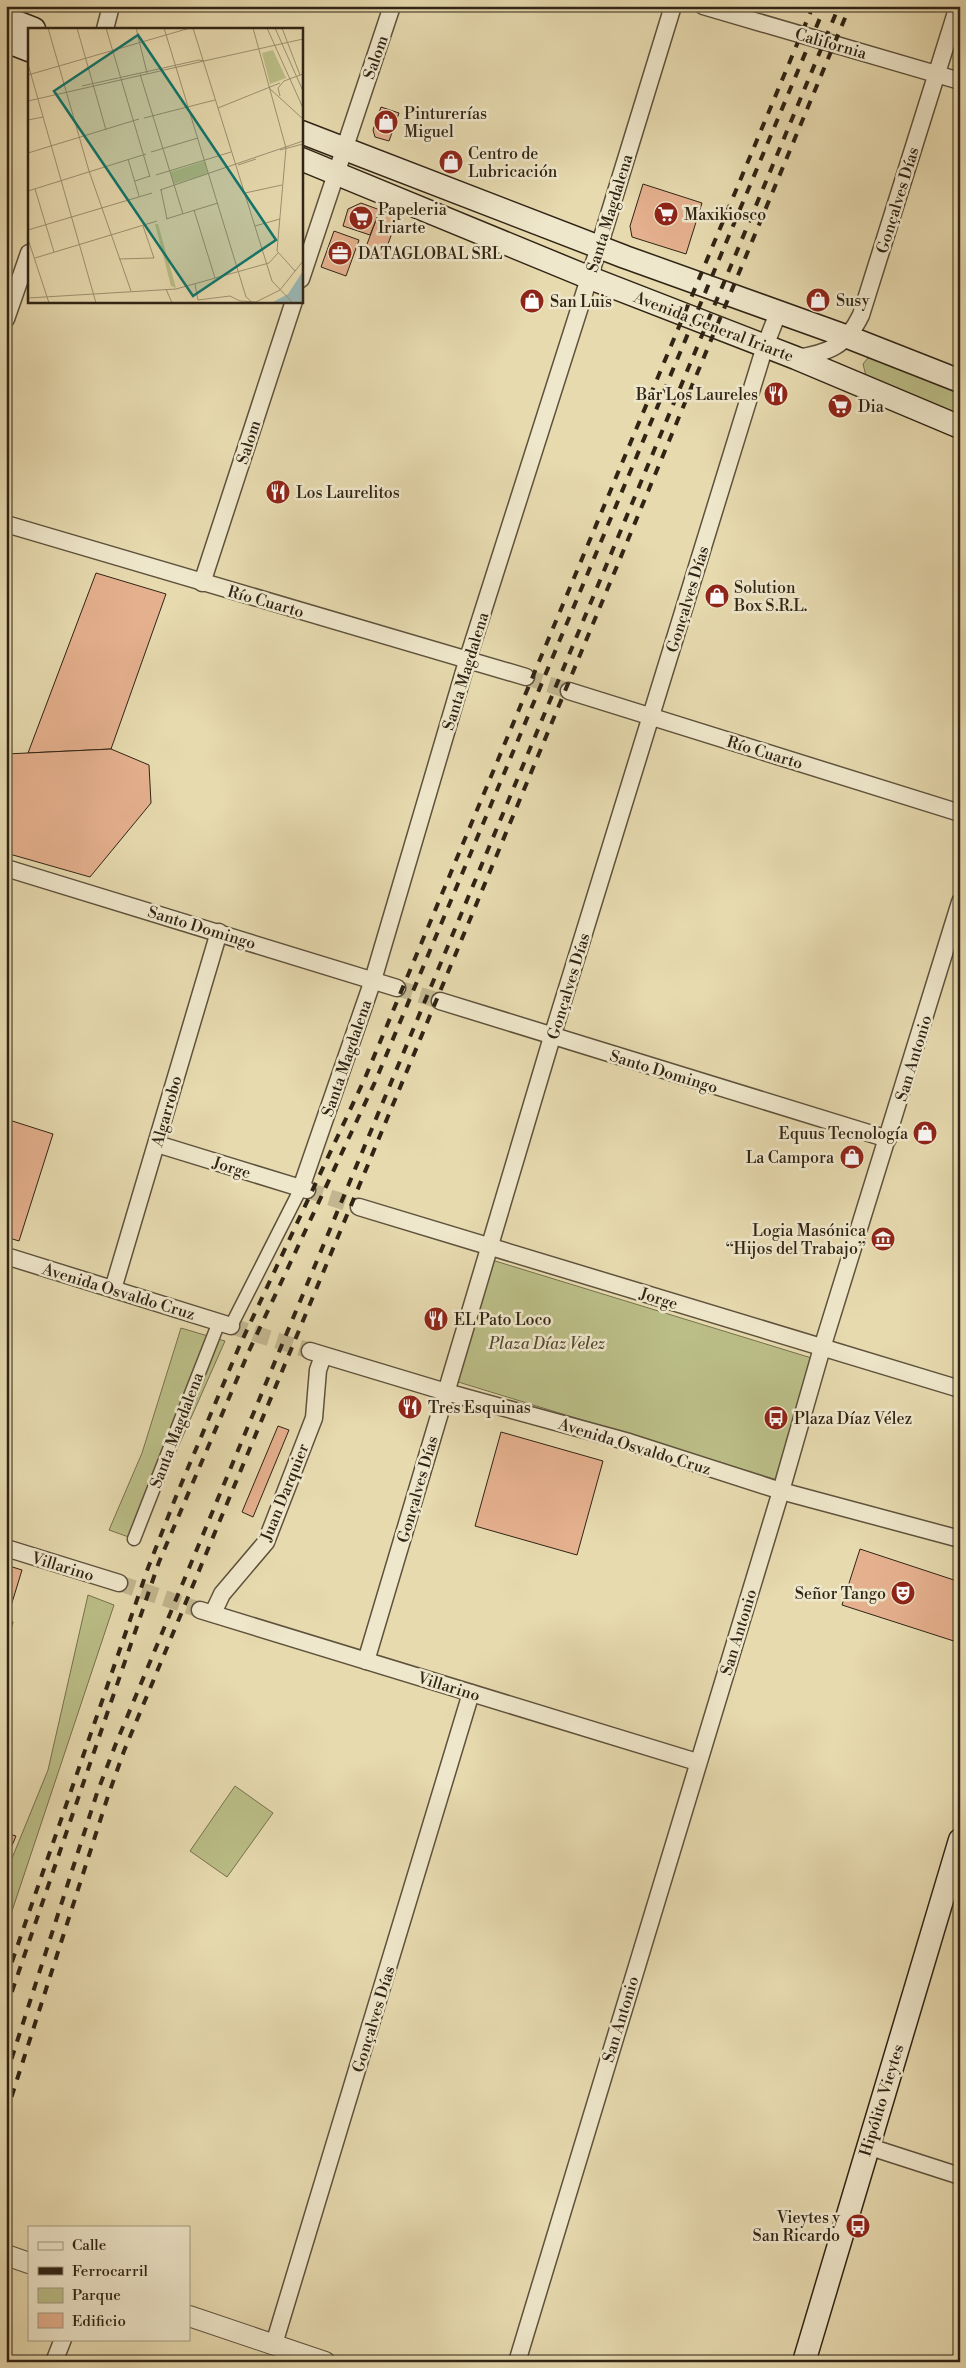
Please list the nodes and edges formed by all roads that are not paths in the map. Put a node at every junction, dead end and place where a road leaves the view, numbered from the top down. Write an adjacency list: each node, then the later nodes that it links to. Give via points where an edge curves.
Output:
1 (111, 6): 8 (street)
2 (392, 6): 14 (street, Salom)
3 (673, 6): 17 (street, Santa Magdalena)
4 (703, 6): 11 (street, California)
5 (958, 6): 11 (street, Gonçalves Días)
6 (6, 18): 7 (main road)
7 (31, 28)
8 (104, 28)
9 (6, 41): 10 (main road)
10 (28, 50)
11 (936, 74): 12 (street, California); 24 (street, Gonçalves Días, via 861,315)
12 (960, 81)
13 (302, 132): 14 (main road, Avenida General Iriarte)
14 (344, 148): 16 (street, Salom); 17 (main road, Avenida General Iriarte)
15 (302, 159): 16 (main road, Avenida General Iriarte)
16 (336, 174): 19 (street, Salom); 20 (main road, Avenida General Iriarte)
17 (599, 247): 20 (street, Santa Magdalena); 22 (main road, Avenida General Iriarte)
18 (28, 256): 23 (street)
19 (302, 276)
20 (590, 278): 25 (main road, Avenida General Iriarte); 31 (street, Santa Magdalena)
21 (294, 302): 30 (street, Salom)
22 (778, 313): 24 (main road, Avenida General Iriarte); 25 (street, Gonçalves Días)
23 (6, 319)
24 (848, 337): 26 (street, Gonçalves Días, via 821,354); 27 (main road, Avenida General Iriarte)
25 (765, 346): 26 (main road, Avenida General Iriarte); 34 (street, Gonçalves Días)
26 (796, 358): 28 (main road, Avenida General Iriarte)
27 (960, 381)
28 (960, 427)
29 (6, 524): 30 (street, Río Cuarto)
30 (202, 583): 31 (street, Río Cuarto)
31 (468, 658): 32 (street, Río Cuarto); 39 (street, Santa Magdalena)
32 (526, 677)
33 (570, 691): 34 (street, Río Cuarto)
34 (651, 716): 35 (street, Río Cuarto); 42 (street, Gonçalves Días)
35 (960, 814)
36 (6, 868): 38 (street, Santo Domingo)
37 (960, 902): 43 (street, San Antonio)
38 (219, 932): 39 (street, Santo Domingo); 44 (street, Algarrobo)
39 (373, 980): 40 (street, Santo Domingo); 45 (street, Santa Magdalena)
40 (397, 988)
41 (440, 1001): 42 (street, Santo Domingo)
42 (552, 1037): 43 (street, Santo Domingo); 47 (street, Gonçalves Días)
43 (888, 1139): 51 (street, San Antonio)
44 (157, 1144): 45 (street, Jorge); 49 (street, Algarrobo)
45 (304, 1189): 50 (street, Santa Magdalena)
46 (359, 1207): 47 (street, Jorge)
47 (489, 1246): 51 (street, Jorge); 54 (street, Gonçalves Días)
48 (6, 1256): 49 (street, Avenida Osvaldo Cruz)
49 (113, 1289): 50 (street, Avenida Osvaldo Cruz)
50 (225, 1324): 56 (street, Santa Magdalena)
51 (822, 1348): 53 (street, Jorge); 55 (street, San Antonio)
52 (316, 1353): 54 (street, Avenida Osvaldo Cruz); 60 (street, Juan Darquier, via 318,1370 314,1418 266,1542)
53 (960, 1389)
54 (446, 1392): 55 (street, Avenida Osvaldo Cruz, via 629,1442); 61 (street, Gonçalves Días)
55 (781, 1491): 57 (street, Avenida Osvaldo Cruz); 63 (street, San Antonio)
56 (134, 1539)
57 (960, 1539)
58 (6, 1548): 59 (street, Villarino)
59 (119, 1583)
60 (206, 1612): 61 (street, Villarino)
61 (366, 1661): 62 (street, Villarino)
62 (471, 1693): 63 (street, Villarino); 71 (street, Gonçalves Días)
63 (698, 1762): 74 (street, San Antonio)
64 (960, 1840): 65 (main road, Hipólito Vieytes)
65 (867, 2146): 66 (street); 75 (main road, Hipólito Vieytes)
66 (960, 2176)
67 (6, 2255): 68 (street)
68 (28, 2263)
69 (190, 2316): 71 (street)
70 (63, 2340): 72 (street)
71 (274, 2344): 73 (street)
72 (54, 2362)
73 (325, 2362)
74 (517, 2362)
75 (804, 2362)

